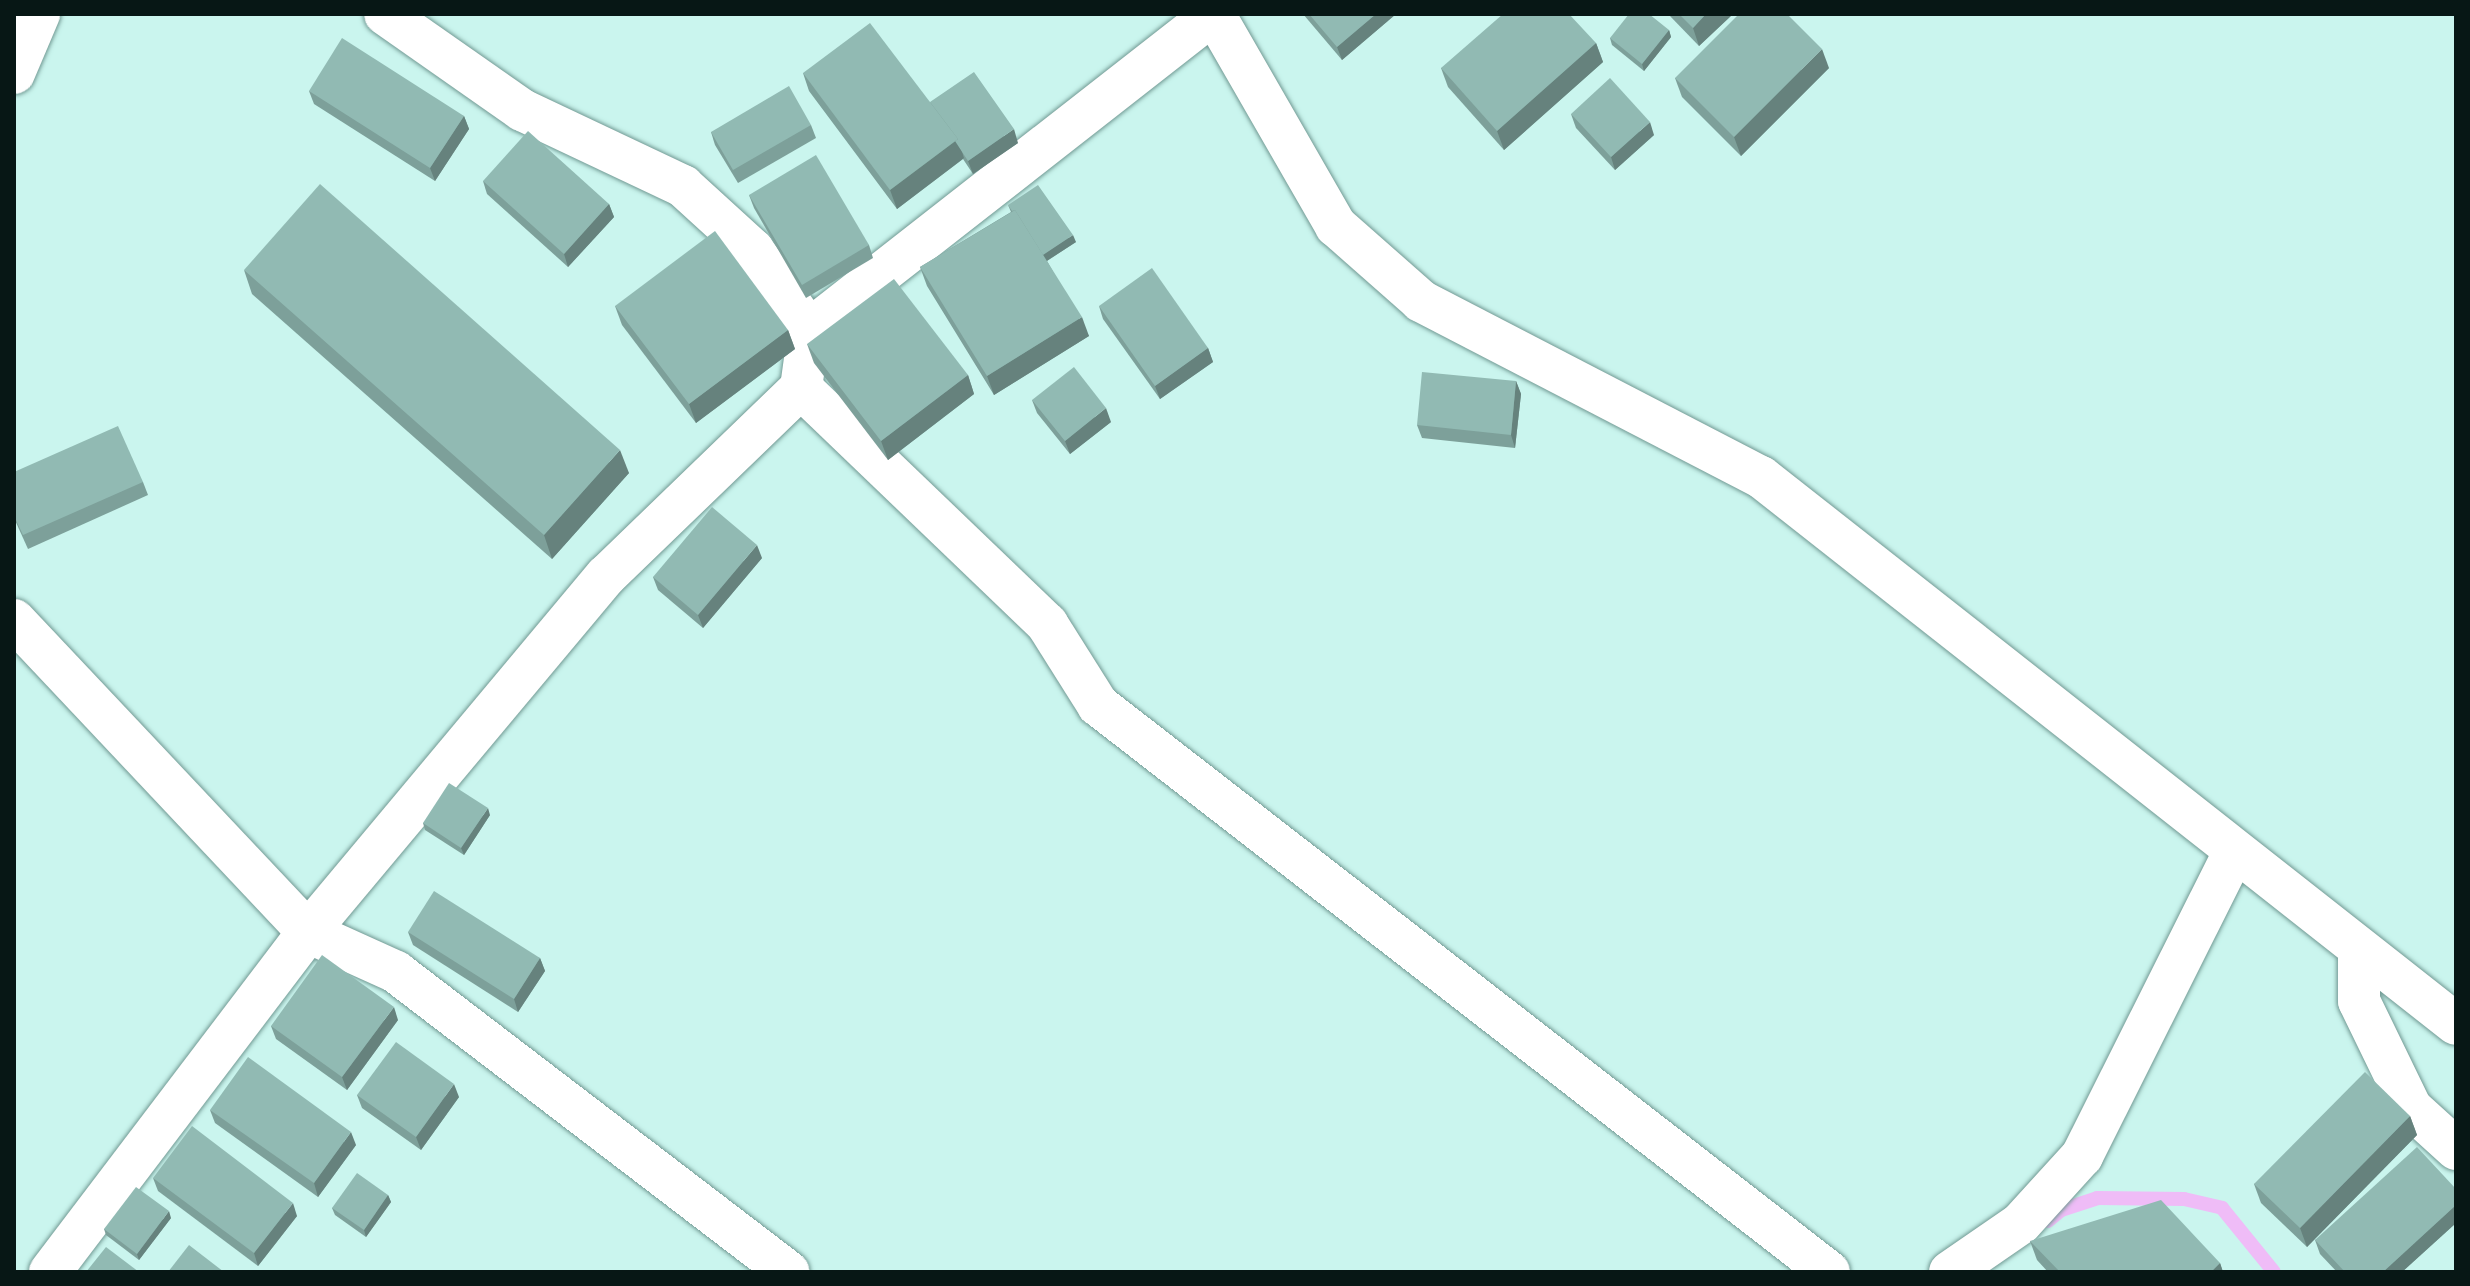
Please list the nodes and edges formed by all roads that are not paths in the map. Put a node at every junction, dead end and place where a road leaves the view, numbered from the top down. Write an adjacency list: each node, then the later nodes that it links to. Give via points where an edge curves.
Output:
1 (39, 14): 4 (street)
2 (1213, 14): 5 (street); 8 (street, via 1336,226 1421,301 1761,477)
3 (390, 16): 5 (street, via 522,110 683,186 753,250)
4 (14, 73)
5 (809, 330): 6 (street)
6 (801, 388): 9 (street, via 606,576); 15 (street, via 1047,624 1098,705)
7 (14, 621): 9 (street)
8 (2234, 853): 10 (street); 16 (street, via 2082,1156 2021,1223)
9 (308, 932): 13 (street); 14 (street, via 396,972)
10 (2359, 949): 11 (street); 12 (street, via 2359,1001 2411,1108)
11 (2456, 1024)
12 (2456, 1149)
13 (50, 1272)
14 (789, 1272)
15 (1829, 1272)
16 (1950, 1272)

